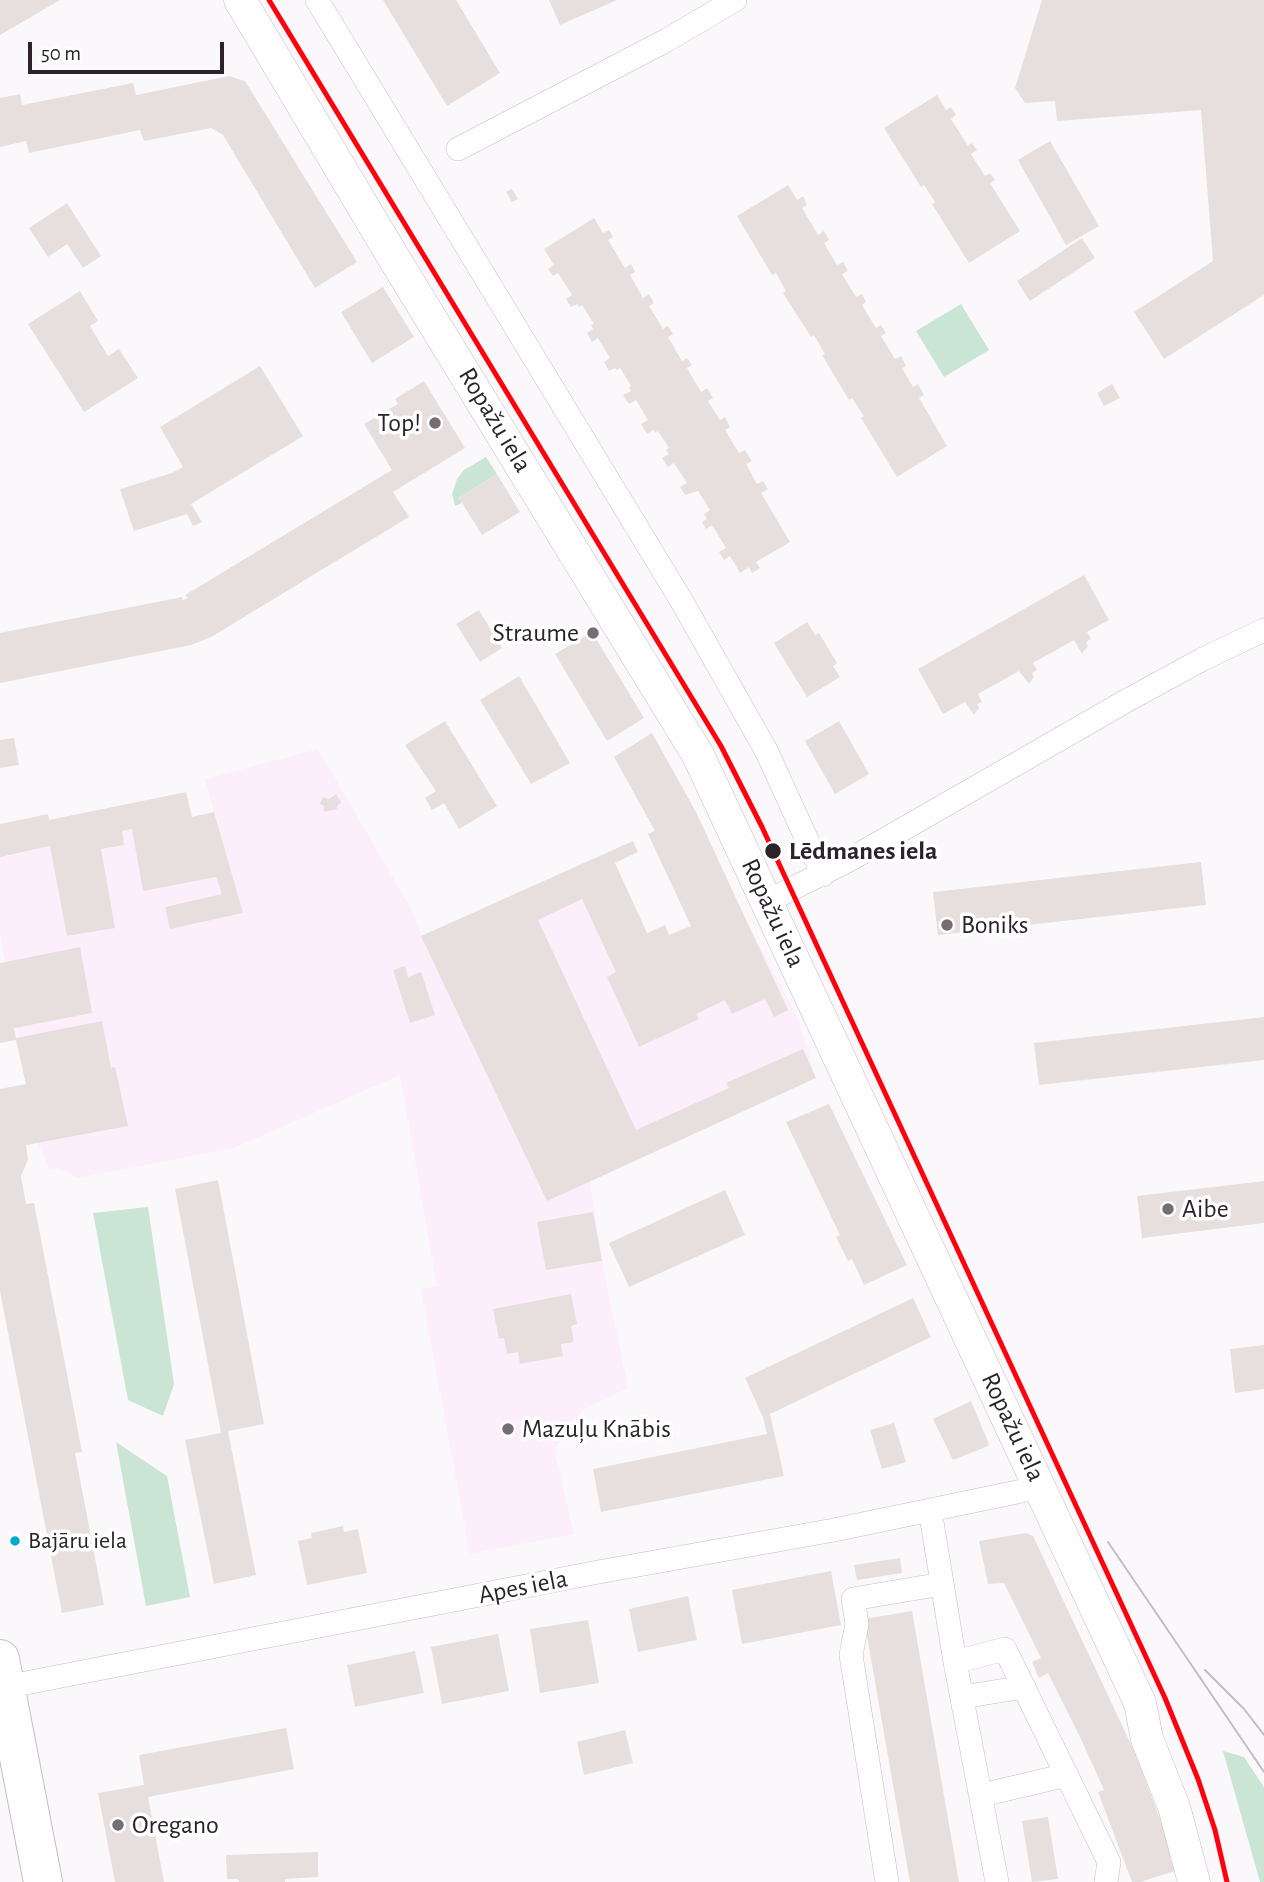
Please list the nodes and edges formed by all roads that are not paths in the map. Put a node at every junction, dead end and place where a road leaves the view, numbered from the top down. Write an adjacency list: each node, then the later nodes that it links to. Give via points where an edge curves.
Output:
1 (240, 0): 7 (street, Ropažu iela, via 698,755)
2 (317, 0): 6 (street, via 681,600 767,752)
3 (735, 0): 4 (street)
4 (458, 149)
5 (1264, 631): 6 (street, via 1126,701)
6 (823, 874): 7 (street)
7 (768, 901): 8 (street, Ropažu iela)
8 (1041, 1488): 9 (street, Apes iela); 21 (street, Ropažu iela, via 1140,1703 1147,1739 1174,1807)
9 (930, 1510): 10 (street); 12 (street, Apes iela, via 580,1576)
10 (942, 1584): 11 (street); 18 (street, via 853,1599 857,1624 851,1655)
11 (955, 1662): 13 (street, via 1005,1649); 14 (street)
12 (3, 1673): 17 (highway)
13 (1024, 1687): 14 (street); 15 (street)
14 (962, 1698): 16 (street)
15 (1067, 1775): 16 (street); 20 (street, via 1109,1862)
16 (982, 1795): 19 (street)
17 (43, 1882)
18 (887, 1882)
19 (997, 1882)
20 (1106, 1882)
21 (1194, 1882)

